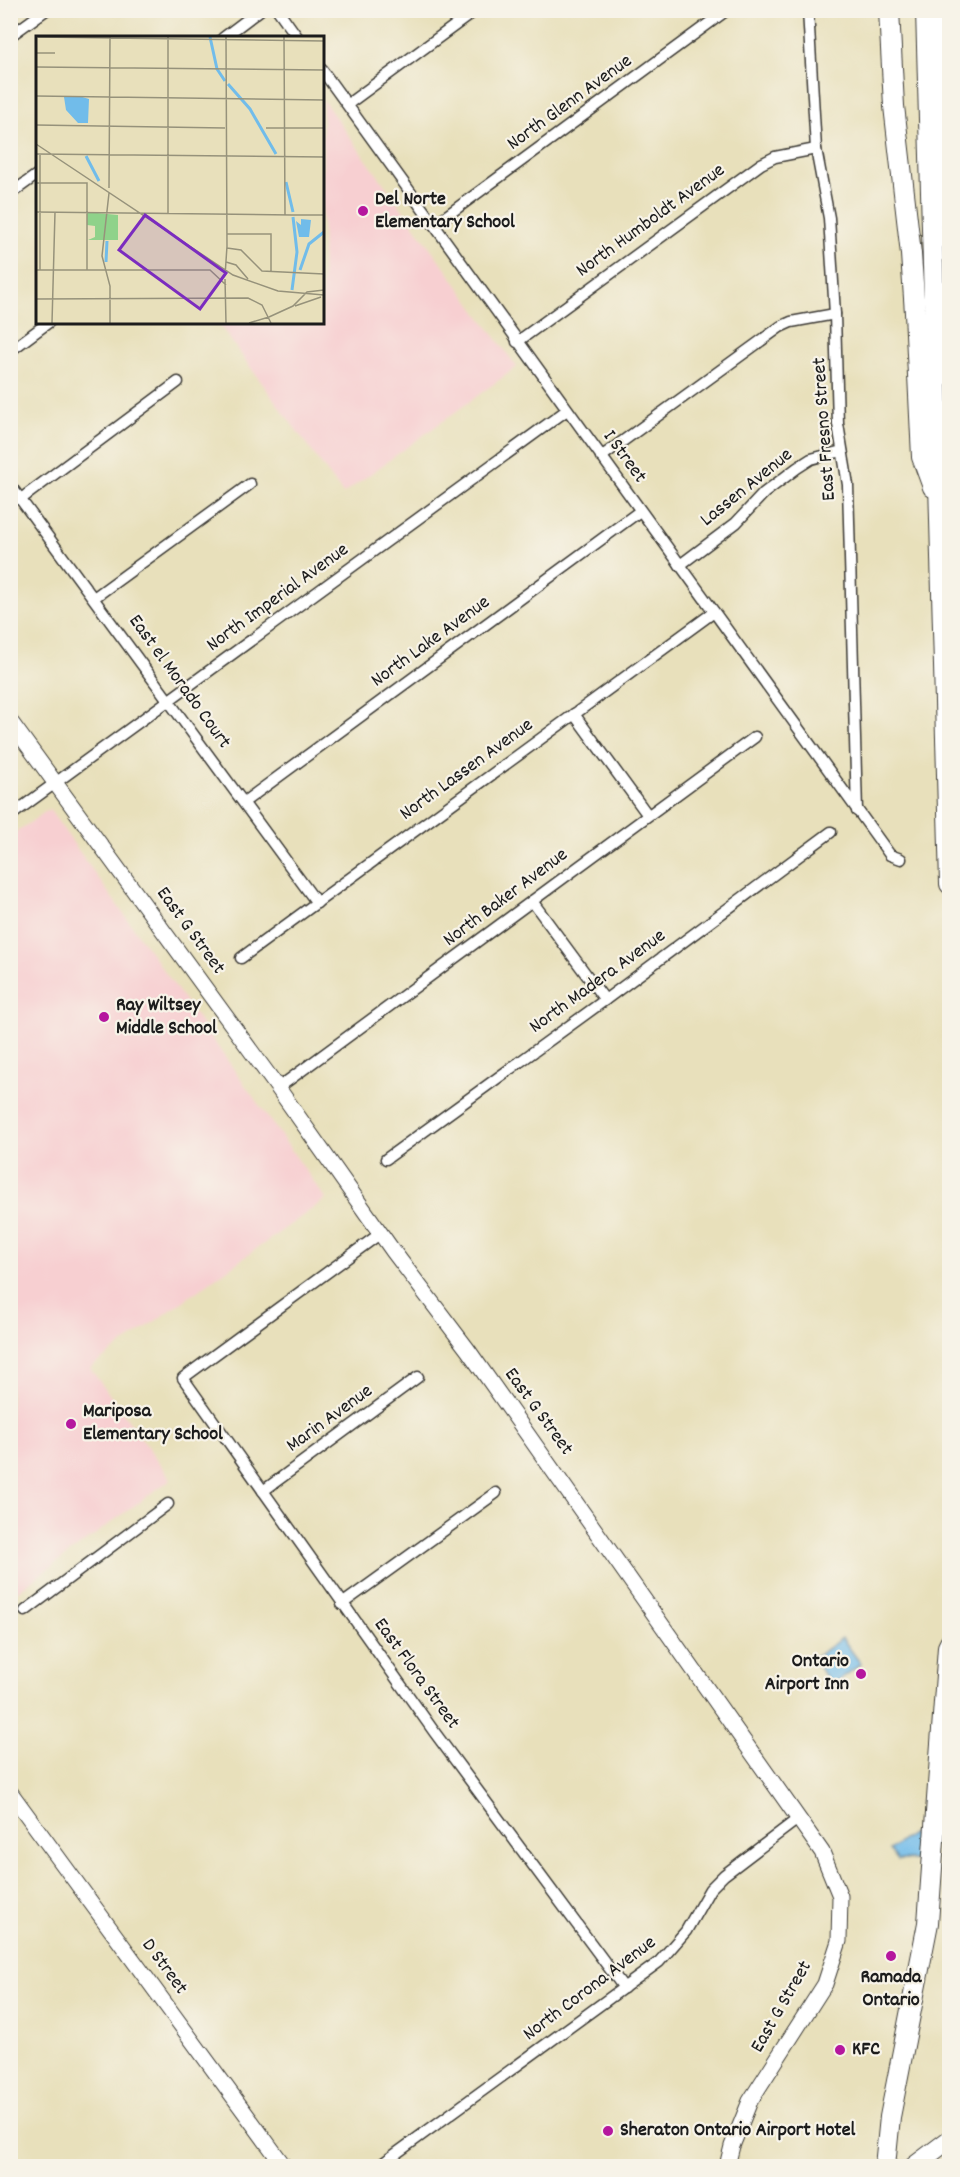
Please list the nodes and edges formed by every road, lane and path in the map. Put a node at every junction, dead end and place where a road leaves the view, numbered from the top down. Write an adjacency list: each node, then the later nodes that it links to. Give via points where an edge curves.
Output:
1 (46, 10): 10 (street)
2 (260, 10): 11 (street)
3 (278, 10): 12 (street)
4 (476, 10): 14 (street)
5 (728, 10): 19 (street, North Glenn Avenue)
6 (808, 10): 15 (street, East Fresno Street)
7 (890, 10): 31 (highway, via 894,106 915,313 922,457)
8 (926, 10): 31 (highway)
9 (945, 10): 18 (highway)
10 (10, 36)
11 (226, 36)
12 (297, 36)
13 (324, 73): 14 (street, I Street)
14 (348, 104): 19 (street, I Street)
15 (816, 149): 20 (street, East Fresno Street, via 829,218); 22 (street, North Humboldt Avenue, via 775,157 761,164)
16 (36, 175): 17 (street)
17 (10, 194)
18 (950, 211)
19 (434, 225): 22 (street, I Street)
20 (835, 314): 26 (street, East Fresno Street); 27 (street, via 780,327)
21 (46, 324): 23 (street)
22 (517, 342): 25 (street, I Street)
23 (10, 351)
24 (178, 382): 30 (street)
25 (567, 410): 27 (street, I Street); 36 (street, North Imperial Avenue)
26 (842, 451): 33 (street, Lassen Avenue, via 811,459 797,468 764,493 736,523); 42 (street, East Fresno Street, via 848,485)
27 (601, 457): 32 (street, I Street)
28 (250, 484): 34 (street)
29 (10, 485): 30 (street, East el Morado Court)
30 (21, 499): 34 (street, East el Morado Court)
31 (938, 501): 47 (highway)
32 (640, 511): 33 (street, I Street); 41 (street, North Lake Avenue)
33 (680, 565): 35 (street, I Street)
34 (95, 597): 36 (street, East el Morado Court)
35 (714, 612): 37 (street, North Lassen Avenue); 42 (street, I Street)
36 (170, 700): 40 (street, North Imperial Avenue); 41 (street, East el Morado Court)
37 (574, 714): 43 (street); 49 (street, North Lassen Avenue)
38 (10, 721): 40 (street, East G Street)
39 (755, 736): 43 (street, North Baker Avenue)
40 (56, 783): 44 (street, North Imperial Avenue); 52 (street, East G Street)
41 (244, 802): 49 (street, East el Morado Court)
42 (857, 811): 46 (street, I Street, via 890,855)
43 (647, 814): 48 (street, North Baker Avenue)
44 (10, 816)
45 (831, 832): 51 (street, North Madera Avenue)
46 (901, 859)
47 (950, 885)
48 (532, 901): 51 (street); 52 (street, North Baker Avenue)
49 (317, 903): 50 (street, North Lassen Avenue)
50 (241, 958)
51 (605, 1000): 53 (street, North Madera Avenue)
52 (278, 1088): 54 (street, East G Street)
53 (386, 1159)
54 (381, 1233): 56 (street, East Flora Street, via 183,1378); 63 (street, East G Street)
55 (418, 1377): 56 (street, Marin Avenue)
56 (263, 1491): 59 (street, East Flora Street)
57 (496, 1493): 59 (street)
58 (168, 1504): 60 (street)
59 (342, 1604): 64 (street, East Flora Street)
60 (25, 1611)
61 (950, 1642): 69 (highway, via 928,1923 890,2117)
62 (10, 1792): 66 (street, D Street)
63 (799, 1818): 64 (street, North Corona Avenue, via 724,1875 710,1889 674,1947); 68 (street, East G Street, via 822,1852 840,1896 839,1941 825,1984 750,2101)
64 (624, 1988): 67 (street, North Corona Avenue)
65 (950, 2139): 70 (main road)
66 (284, 2166)
67 (379, 2166)
68 (727, 2166)
69 (885, 2166)
70 (914, 2166)

